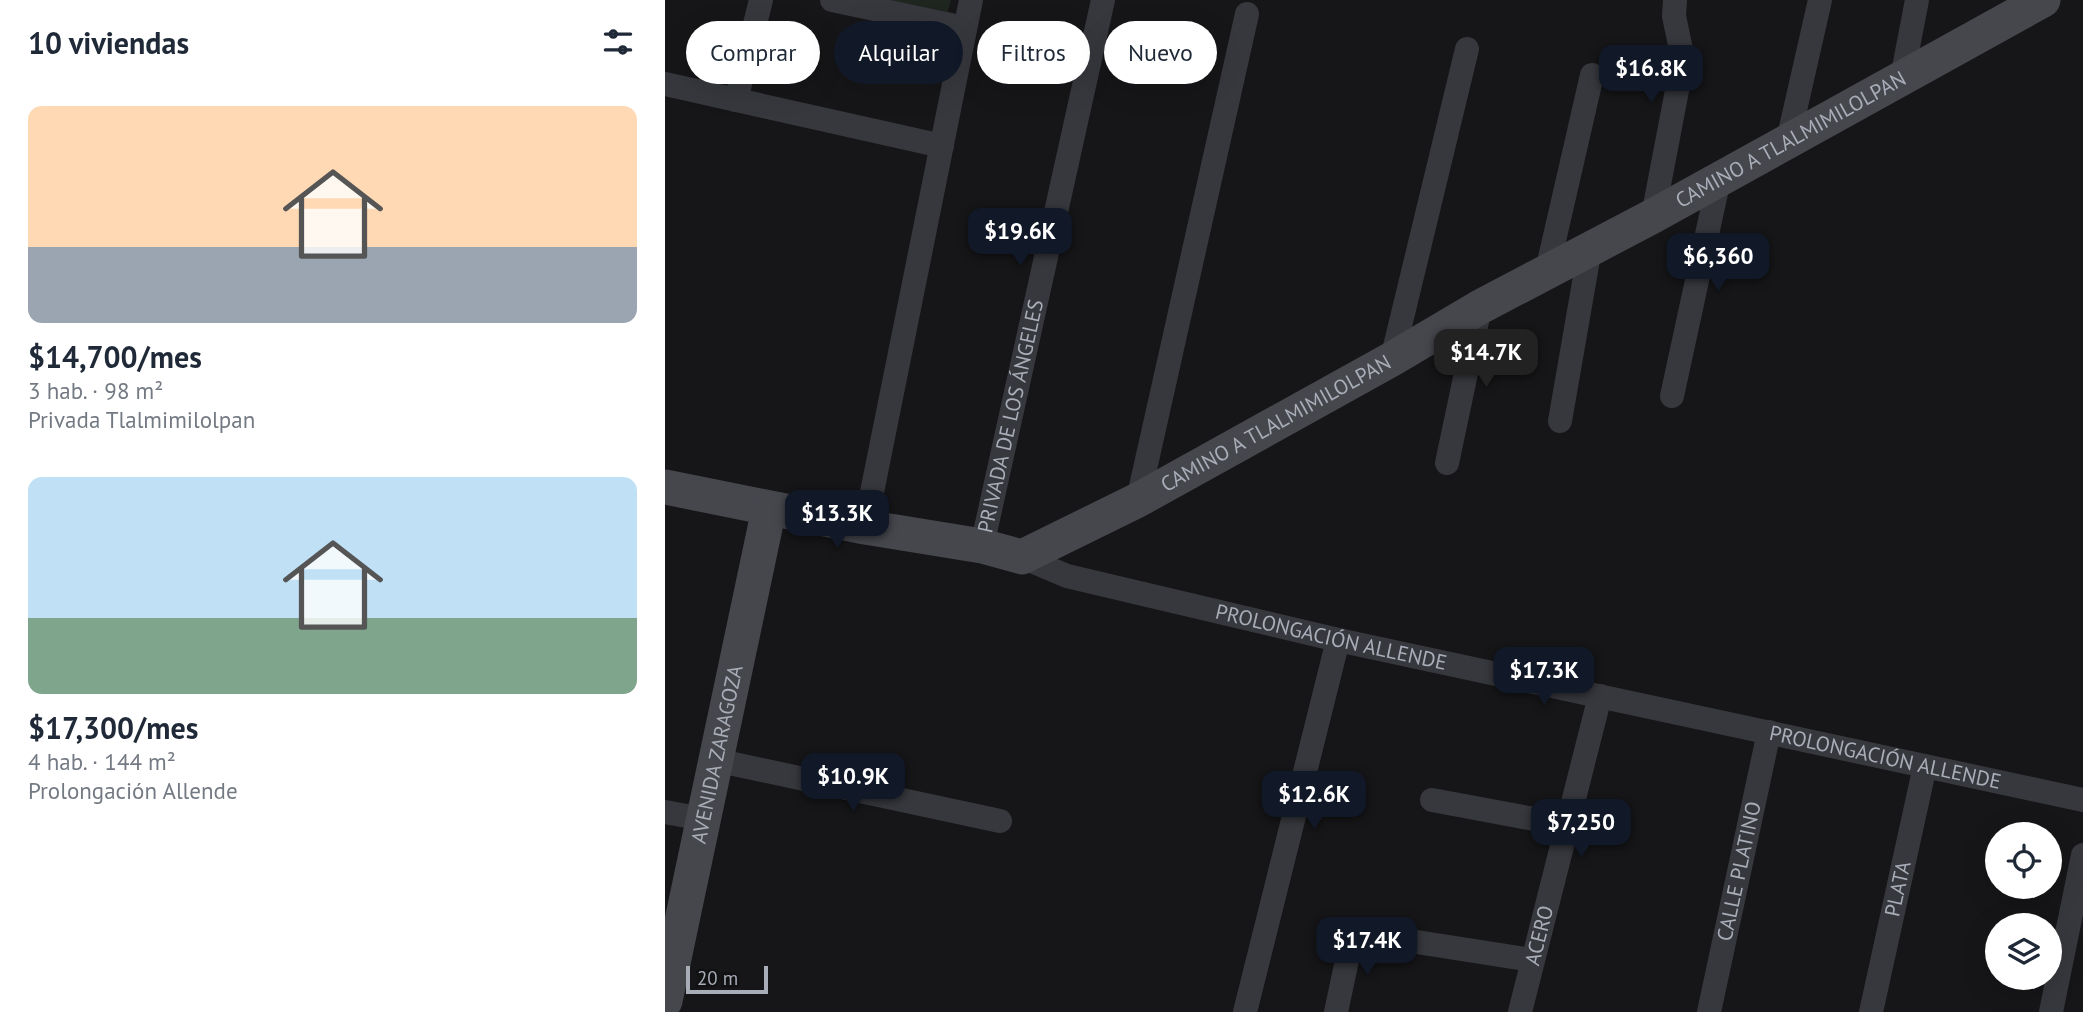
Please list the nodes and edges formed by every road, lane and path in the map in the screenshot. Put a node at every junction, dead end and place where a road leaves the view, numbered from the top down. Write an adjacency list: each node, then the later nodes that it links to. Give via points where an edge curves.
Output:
1 (761, 0): 15 (street)
2 (832, 0): 10 (street)
3 (971, 0): 10 (street)
4 (1103, 0): 31 (street, PRIVADA DE LOS ÁNGELES)
5 (1675, 0): 19 (street, via 1683,58)
6 (1820, 0): 16 (street)
7 (1917, 0): 13 (street)
8 (2043, 0): 13 (street, CAMINO A TLALMIMILOLPAN)
9 (1247, 14): 28 (street)
10 (965, 28): 17 (street)
11 (1467, 49): 23 (street)
12 (1593, 75): 21 (street)
13 (1902, 78): 16 (street, CAMINO A TLALMIMILOLPAN)
14 (665, 84): 15 (street)
15 (736, 100): 17 (street)
16 (1788, 141): 18 (street, CAMINO A TLALMIMILOLPAN)
17 (942, 146): 30 (street)
18 (1719, 179): 19 (street, CAMINO A TLALMIMILOLPAN); 24 (street)
19 (1653, 216): 20 (street, CAMINO A TLALMIMILOLPAN)
20 (1590, 248): 21 (street, CAMINO A TLALMIMILOLPAN); 25 (street)
21 (1547, 271): 22 (street, CAMINO A TLALMIMILOLPAN)
22 (1480, 307): 23 (street, CAMINO A TLALMIMILOLPAN); 26 (street)
23 (1392, 359): 28 (street, CAMINO A TLALMIMILOLPAN)
24 (1672, 396)
25 (1560, 421)
26 (1447, 463)
27 (665, 487): 29 (street, PROLONGACIÓN ALLENDE)
28 (1138, 500): 32 (street, CAMINO A TLALMIMILOLPAN)
29 (769, 509): 30 (street, PROLONGACIÓN ALLENDE); 36 (street, AVENIDA ZARAGOZA)
30 (865, 527): 31 (street, PROLONGACIÓN ALLENDE)
31 (982, 546): 32 (street, PROLONGACIÓN ALLENDE)
32 (1022, 557): 33 (street, PROLONGACIÓN ALLENDE, via 1067,576)
33 (1338, 639): 34 (street, PROLONGACIÓN ALLENDE); 47 (street)
34 (1600, 696): 35 (street, PROLONGACIÓN ALLENDE); 43 (street, ACERO)
35 (1769, 732): 37 (street, PROLONGACIÓN ALLENDE); 50 (street, CALLE PLATINO)
36 (715, 760): 41 (street, AVENIDA ZARAGOZA); 42 (street)
37 (1925, 766): 39 (street, PROLONGACIÓN ALLENDE); 51 (street, PLATA)
38 (1432, 800): 43 (street)
39 (2083, 800)
40 (665, 812): 41 (street)
41 (702, 819): 46 (street, AVENIDA ZARAGOZA)
42 (1000, 821)
43 (1566, 825): 45 (street, ACERO)
44 (2083, 855): 52 (street)
45 (1532, 960): 48 (street, via 1353,932); 49 (street, ACERO)
46 (667, 979)
47 (1245, 1012)
48 (1336, 1012)
49 (1520, 1012)
50 (1709, 1012)
51 (1871, 1012)
52 (2050, 1012)

